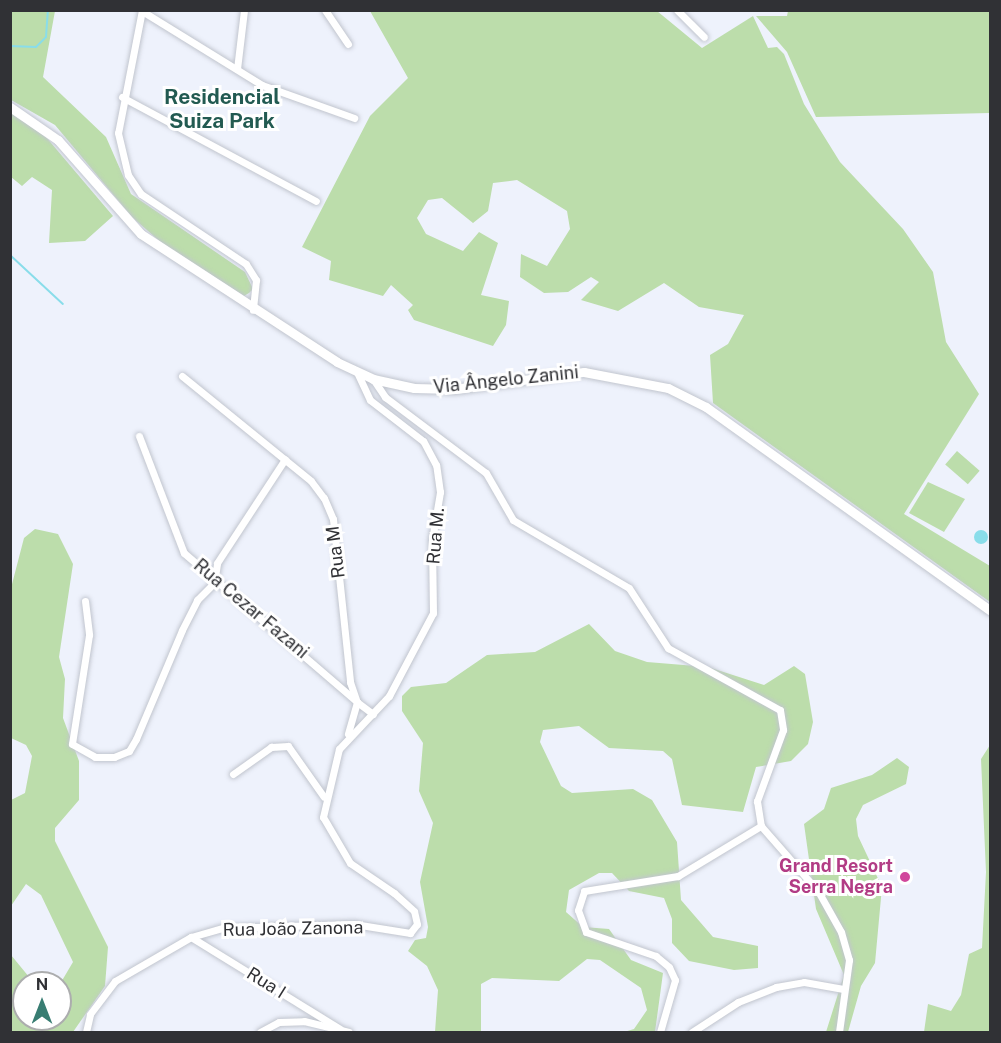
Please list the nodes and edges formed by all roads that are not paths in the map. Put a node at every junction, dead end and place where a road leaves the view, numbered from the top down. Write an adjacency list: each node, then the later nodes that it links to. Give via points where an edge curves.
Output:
1 (244, 10): 7 (street)
2 (325, 10): 6 (street)
3 (677, 10): 5 (street)
4 (142, 11): 7 (street); 8 (street)
5 (704, 37)
6 (348, 44)
7 (237, 69): 10 (street, via 262,85)
8 (122, 97): 11 (street); 12 (street, via 118,133 128,175 141,194 246,264 256,280)
9 (10, 107): 12 (street, Via Ângelo Zanini, via 58,140 141,234)
10 (354, 118)
11 (316, 201)
12 (253, 310): 13 (street, Via Ângelo Zanini)
13 (357, 372): 15 (street, Via Ângelo Zanini); 22 (street, Rua M., via 370,400 423,441 436,465 440,492 432,540 433,613 419,646)
14 (182, 376): 17 (street, Rua M)
15 (373, 379): 20 (street, Via Ângelo Zanini, via 454,389 584,372 668,388 706,406); 26 (street, via 386,397 486,473 513,520 629,588 668,648 780,710 783,730 757,801)
16 (139, 436): 18 (street, Rua Cezar Fazani, via 180,546)
17 (285, 459): 18 (street, via 217,563); 21 (street, Rua M, via 311,481 333,519)
18 (214, 583): 19 (street, via 197,600 182,630 136,739 129,751 114,757 79,751 72,744 89,635); 21 (street, Rua Cezar Fazani)
19 (85, 601)
20 (990, 610)
21 (357, 702): 22 (street); 23 (street)
22 (373, 714): 23 (street, Rua João Zanona)
23 (348, 736): 25 (street, Rua João Zanona)
24 (233, 774): 25 (street, via 272,747 288,746)
25 (324, 798): 27 (street, Rua João Zanona, via 323,817 335,845 414,911 417,924 410,933 354,924 223,928)
26 (761, 826): 28 (street, via 818,891 841,932 849,960); 33 (street, via 678,876 584,891 578,910 586,932 656,956 669,967 675,980)
27 (191, 937): 29 (street, Rua I); 30 (street, Rua João Zanona, via 115,981 90,1014)
28 (843, 989): 34 (street, via 804,982 776,987); 35 (street)
29 (340, 1029): 31 (street, via 279,1022); 32 (street)
30 (86, 1032)
31 (260, 1032)
32 (349, 1032)
33 (660, 1032)
34 (692, 1032)
35 (839, 1032)

